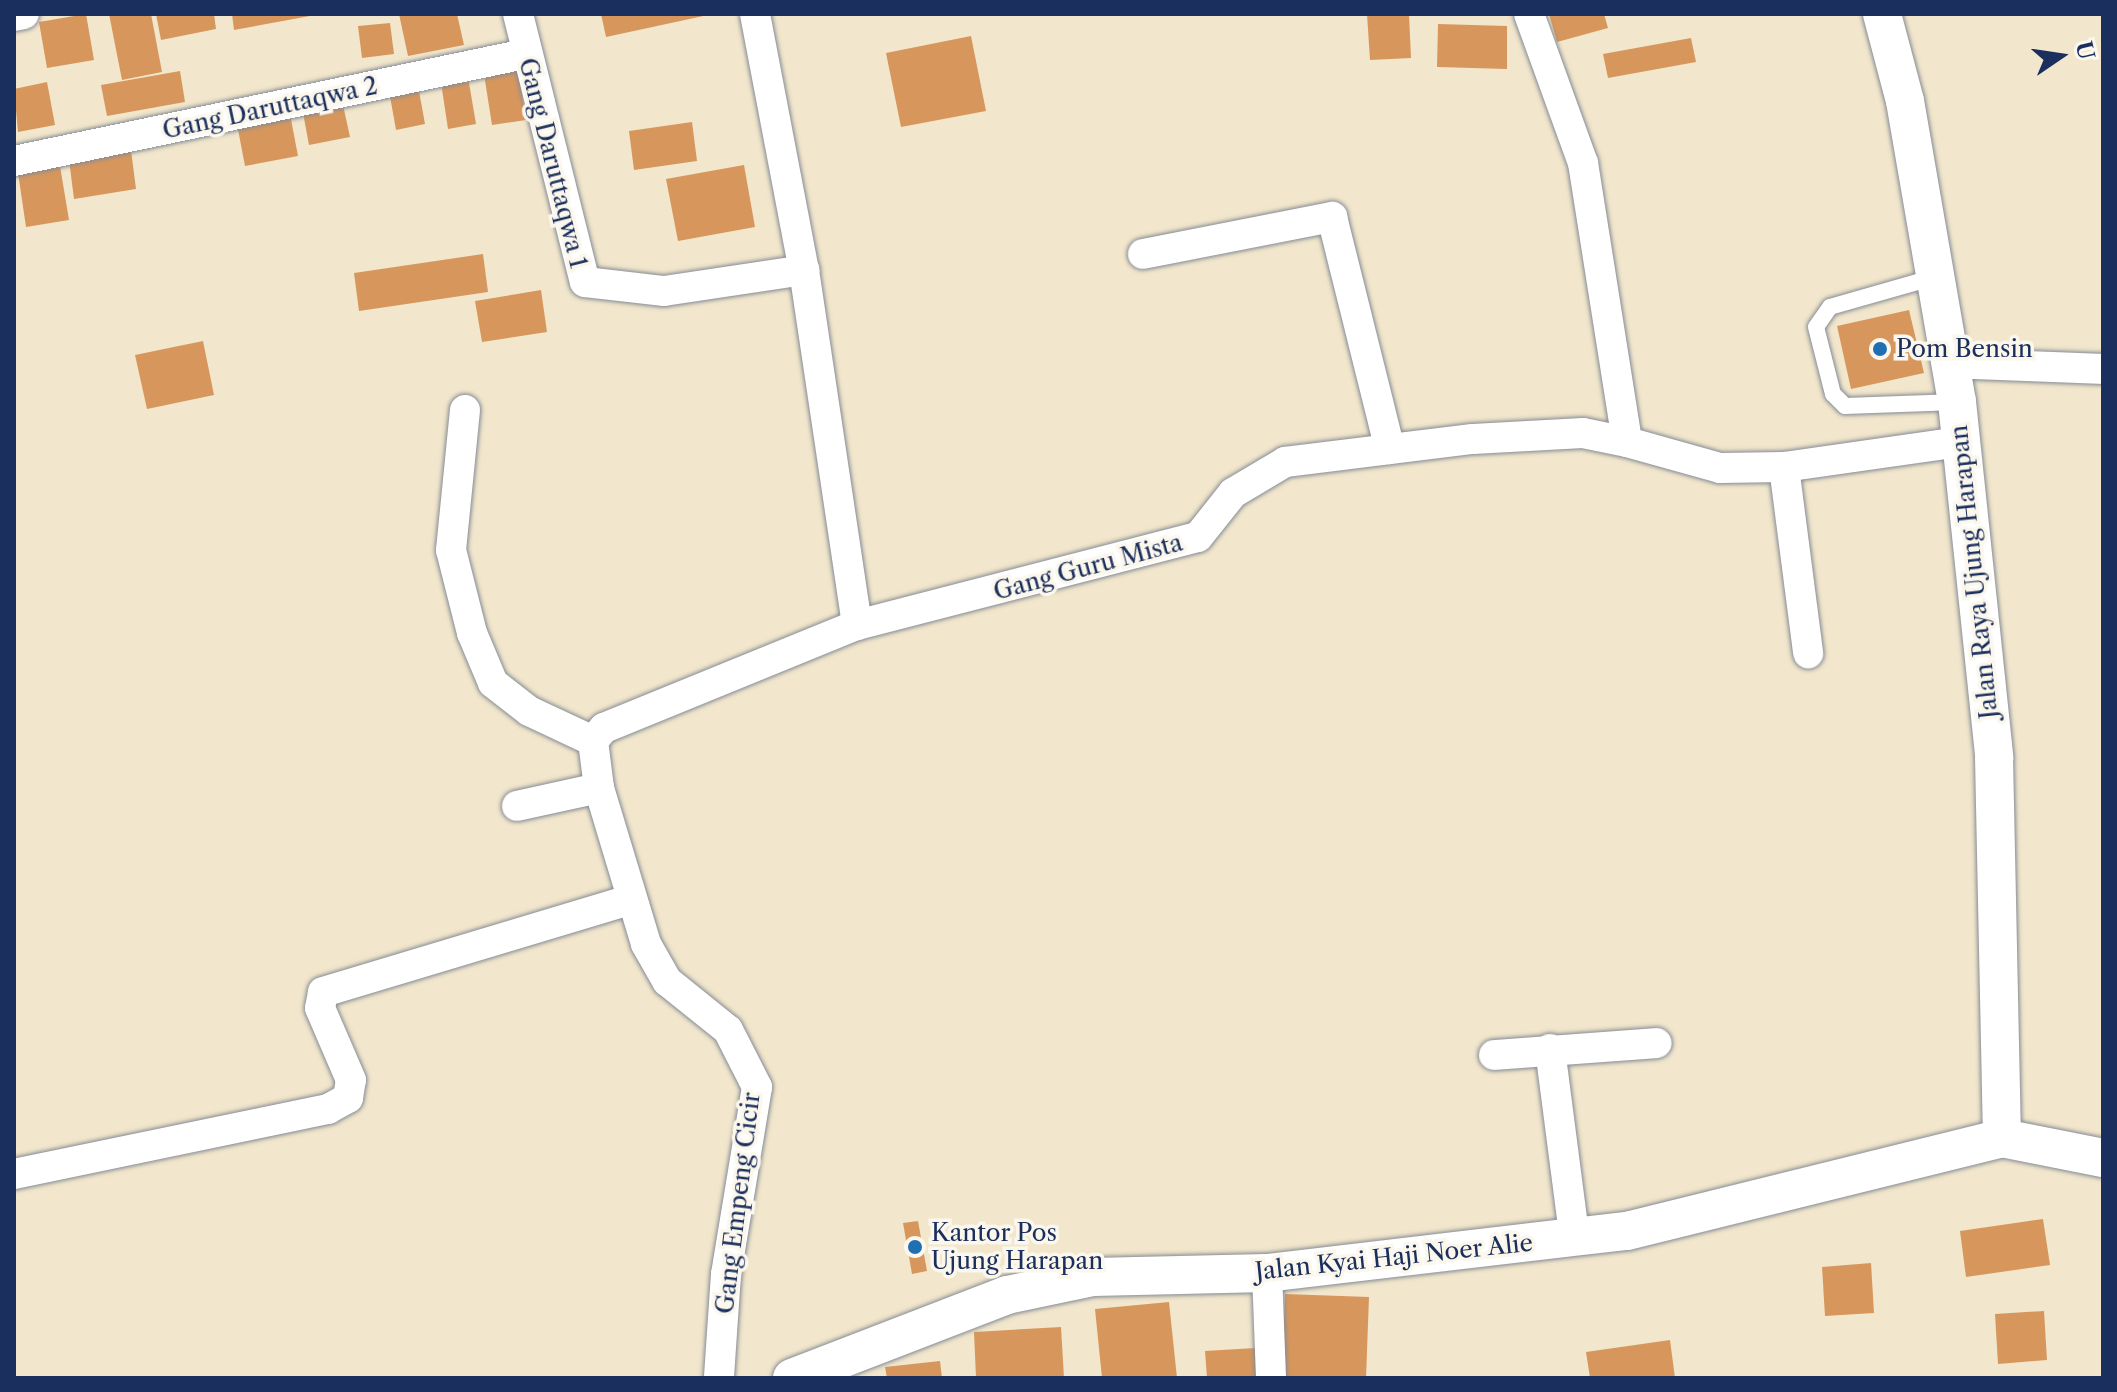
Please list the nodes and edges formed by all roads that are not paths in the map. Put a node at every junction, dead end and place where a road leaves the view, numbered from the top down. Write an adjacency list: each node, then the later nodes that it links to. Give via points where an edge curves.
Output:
1 (24, 14): 6 (street)
2 (518, 14): 7 (street, Gang Daruttaqwa 1)
3 (755, 14): 10 (street)
4 (1529, 14): 16 (street, via 1583,163)
5 (1882, 14): 11 (street, Jalan Raya Ujung Harapan, via 1905,101)
6 (14, 16)
7 (525, 54): 8 (street, Gang Daruttaqwa 2); 10 (street, Gang Daruttaqwa 1, via 585,282 664,291)
8 (14, 161)
9 (1143, 254): 18 (street, via 1332,217)
10 (804, 270): 20 (street)
11 (1935, 277): 12 (street, Jalan Raya Ujung Harapan); 14 (lane, via 1830,307 1816,327 1833,394 1845,406)
12 (1950, 363): 13 (street); 14 (street, Jalan Raya Ujung Harapan)
13 (2103, 369)
14 (1957, 402): 17 (street, Jalan Raya Ujung Harapan)
15 (465, 410): 22 (street, via 451,550 472,633 493,683 529,711)
16 (1627, 442): 18 (street, Gang Guru Mista, via 1583,433); 19 (street, Gang Guru Mista, via 1720,468)
17 (1960, 442): 19 (street, Gang Guru Mista); 29 (street, Jalan Raya Ujung Harapan, via 1994,757)
18 (1390, 449): 20 (street, Gang Guru Mista, via 1285,462 1233,493 1198,537 1167,549)
19 (1784, 467): 21 (street)
20 (857, 625): 22 (street, Gang Guru Mista, via 604,728)
21 (1808, 653)
22 (593, 741): 23 (street, Gang Empeng Cicir)
23 (599, 788): 24 (street); 25 (street, Gang Empeng Cicir)
24 (517, 806)
25 (630, 900): 31 (street, via 323,992 320,1008 351,1080 348,1098 328,1109); 34 (street, Gang Empeng Cicir, via 667,981 741,1049 757,1087 726,1274)
26 (1657, 1043): 27 (street)
27 (1550, 1049): 28 (street); 32 (street)
28 (1494, 1055)
29 (2002, 1138): 30 (street); 32 (street, Jalan Kyai Haji Noer Alie, via 1716,1212)
30 (2103, 1158)
31 (14, 1174)
32 (1574, 1235): 33 (street, Jalan Kyai Haji Noer Alie)
33 (1267, 1273): 35 (street, Jalan Kyai Haji Noer Alie, via 1093,1277 1007,1295); 36 (street)
34 (719, 1378)
35 (792, 1378)
36 (1271, 1378)

